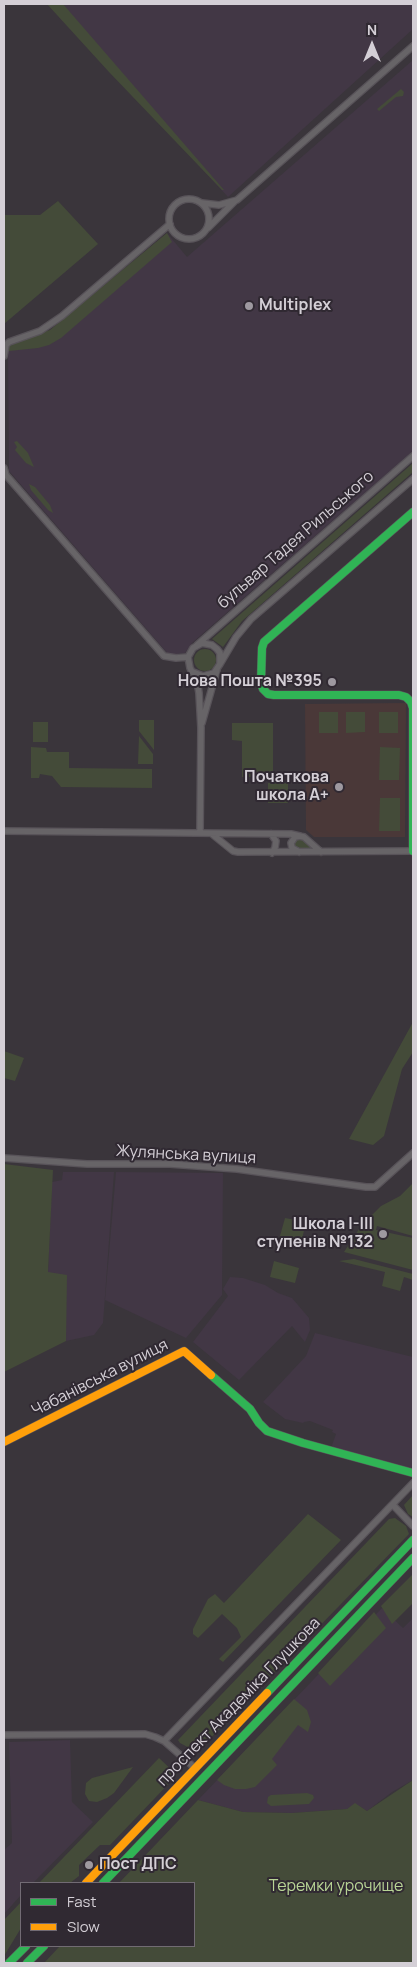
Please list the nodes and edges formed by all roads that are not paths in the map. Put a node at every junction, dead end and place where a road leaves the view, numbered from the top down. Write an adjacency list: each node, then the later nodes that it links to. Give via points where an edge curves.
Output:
1 (413, 46): 2 (street)
2 (237, 200): 3 (street, via 219,205); 5 (street)
3 (202, 203): 4 (street, via 190,199 178,202 171,211); 5 (street, via 209,220)
4 (170, 224): 5 (street, via 174,232 185,238 198,237); 6 (street, via 55,321 9,342)
5 (205, 231)
6 (4, 356)
7 (413, 456): 11 (street, бульвар Тадея Рильського)
8 (4, 468): 12 (street, via 6,476 164,656)
9 (413, 479): 13 (street, бульвар Тадея Рильського, via 251,619)
10 (413, 512): 23 (main road, via 263,644 261,683 268,694 400,695 411,702)
11 (197, 645): 12 (street); 13 (street, via 208,643 214,647 220,653)
12 (188, 657): 14 (street)
13 (219, 666): 14 (street, via 209,675); 15 (street, бульвар Тадея Рильського)
14 (193, 672): 15 (street, бульвар Тадея Рильського, via 199,693)
15 (200, 728): 17 (street, бульвар Тадея Рильського)
16 (4, 831): 17 (street)
17 (200, 834): 18 (street)
18 (212, 834): 19 (street); 22 (street)
19 (234, 834): 20 (street); 22 (street, via 229,843)
20 (271, 834): 21 (street); 26 (street, via 276,841)
21 (300, 836): 24 (street, via 294,837 291,843 292,848); 25 (street)
22 (232, 850): 26 (street)
23 (413, 851): 25 (street)
24 (299, 852): 25 (street); 26 (street)
25 (321, 852)
26 (272, 853)
27 (413, 1153): 28 (street, Жулянська вулиця, via 375,1186 366,1188 237,1169)
28 (4, 1158)
29 (4, 1442): 30 (main road, Чабанівська вулиця, via 184,1351 250,1409 267,1431)
30 (413, 1473)
31 (413, 1483): 32 (street, проспект Академіка Глушкова)
32 (393, 1505): 33 (street); 37 (street, проспект Академіка Глушкова)
33 (413, 1526)
34 (413, 1540): 38 (main road, проспект Академіка Глушкова)
35 (413, 1558): 40 (main road, проспект Академіка Глушкова)
36 (4, 1735): 37 (street, via 145,1734)
37 (164, 1741): 38 (street)
38 (195, 1768): 39 (main road, проспект Академіка Глушкова)
39 (87, 1882)
40 (104, 1882)
41 (25, 1947): 43 (main road)
42 (43, 1947): 44 (main road)
43 (9, 1963)
44 (27, 1963)

